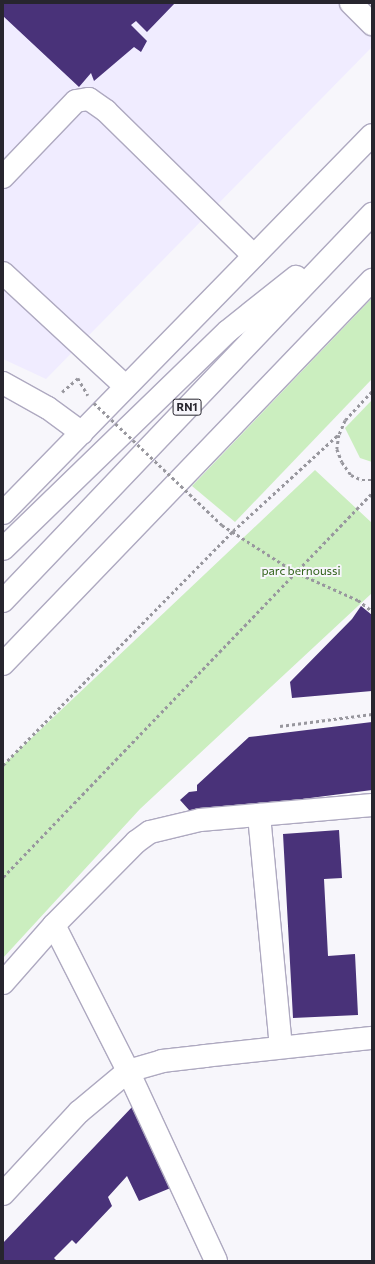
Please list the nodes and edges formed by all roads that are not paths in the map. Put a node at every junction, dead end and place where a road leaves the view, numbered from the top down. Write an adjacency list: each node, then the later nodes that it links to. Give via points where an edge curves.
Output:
1 (351, 3): 2 (main road)
2 (372, 24)
3 (372, 135): 6 (main road)
4 (3, 177): 6 (main road, via 76,101 89,99 106,111)
5 (368, 218): 13 (main road, via 228,331); 14 (main road, RN1)
6 (254, 256): 9 (main road)
7 (3, 273): 9 (main road)
8 (372, 280): 15 (main road)
9 (125, 386): 11 (main road)
10 (5, 387): 11 (main road, via 48,408)
11 (82, 433): 12 (main road)
12 (3, 514)
13 (3, 549)
14 (3, 601)
15 (3, 664)
16 (372, 805): 17 (main road)
17 (259, 815): 18 (main road, via 200,820 150,832 136,842); 21 (main road)
18 (54, 925): 19 (main road); 22 (main road)
19 (3, 983)
20 (372, 1038): 21 (main road)
21 (281, 1047): 22 (main road, via 162,1061)
22 (128, 1070): 23 (main road, via 79,1112); 24 (main road)
23 (3, 1194)
24 (216, 1261)

